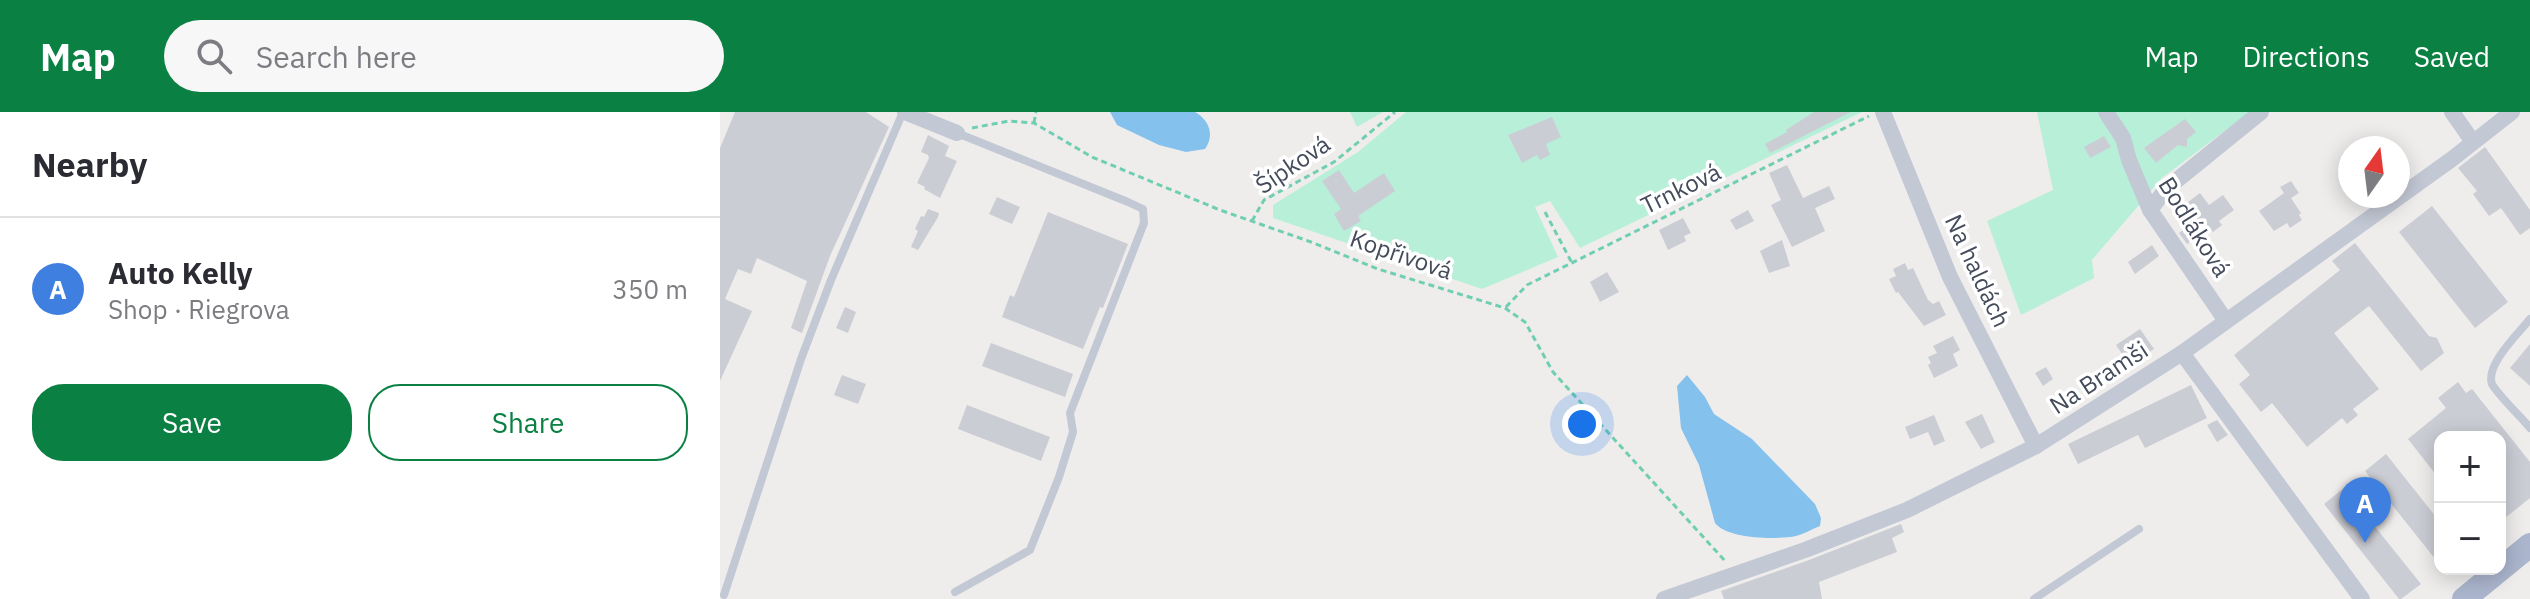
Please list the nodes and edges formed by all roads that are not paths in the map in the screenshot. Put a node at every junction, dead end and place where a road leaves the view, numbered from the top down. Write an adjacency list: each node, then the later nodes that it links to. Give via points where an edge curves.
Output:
1 (904, 112): 7 (street); 19 (lane, via 801,359)
2 (2106, 112): 9 (street, Bodláková, via 2123,138)
3 (2261, 112): 9 (street, via 2166,189)
4 (2452, 112): 8 (street)
5 (2512, 112): 8 (street, Na Bramši)
6 (1878, 113): 14 (street, Na haldách, via 1950,277)
7 (957, 133): 17 (lane, via 1143,209 1144,223 1070,413 1073,432 1030,550)
8 (2473, 142): 11 (street, Na Bramši)
9 (2150, 210): 11 (street, Bodláková)
10 (2530, 319): 13 (lane, via 2491,373 2492,384)
11 (2226, 321): 12 (street, Na Bramši)
12 (2182, 353): 14 (street, Na Bramši); 22 (street)
13 (2530, 428)
14 (2036, 446): 20 (street, Na Bramši, via 1907,510)
15 (2139, 529): 21 (lane)
16 (2530, 545): 18 (main road)
17 (955, 592)
18 (2478, 594)
19 (724, 595)
20 (1664, 599)
21 (2034, 599)
22 (2362, 599)

